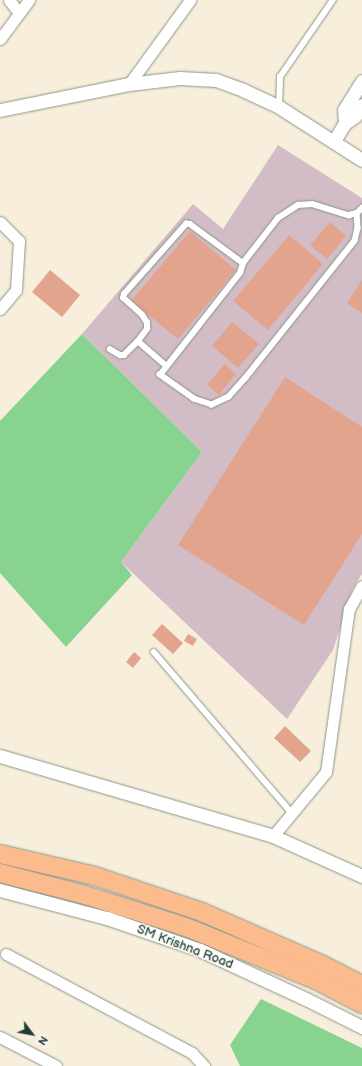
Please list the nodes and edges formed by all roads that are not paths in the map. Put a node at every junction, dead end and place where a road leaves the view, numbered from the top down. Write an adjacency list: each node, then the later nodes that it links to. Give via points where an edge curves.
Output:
1 (9, 0): 5 (street)
2 (29, 0): 5 (street)
3 (190, 0): 8 (street)
4 (333, 0): 10 (lane, via 280,77)
5 (19, 13): 6 (street)
6 (0, 39)
7 (362, 81): 12 (street, via 344,110)
8 (129, 84): 10 (street, via 180,78 216,80); 11 (street)
9 (362, 105): 12 (street, via 355,116)
10 (279, 107): 13 (street)
11 (0, 110)
12 (345, 123): 13 (street)
13 (334, 141): 14 (street)
14 (362, 160)
15 (362, 208): 16 (lane)
16 (357, 213): 18 (lane, via 349,215 312,204 298,205 278,218); 22 (lane, via 358,228 355,242 261,361 229,397 212,405 194,399 160,375)
17 (0, 222): 19 (street, via 18,241 16,290)
18 (243, 263): 20 (lane, via 190,224 186,224 124,294 123,298 147,323 147,329); 22 (lane, via 240,273)
19 (0, 309)
20 (138, 341): 21 (lane, via 124,355); 22 (lane)
21 (110, 349)
22 (167, 366)
23 (362, 586): 26 (street, via 349,609 326,772)
24 (154, 652): 26 (lane)
25 (0, 756): 27 (street)
26 (292, 813): 27 (street)
27 (273, 836): 30 (street)
28 (0, 854): 33 (highway, SM Krishna Road, via 96,876 202,912)
29 (0, 873): 33 (highway, SM Krishna Road, via 82,894)
30 (362, 876)
31 (0, 890): 36 (street, SM Krishna Road, via 106,918 200,950)
32 (6, 954): 39 (street, via 192,1053)
33 (320, 972): 34 (highway, SM Krishna Road); 35 (highway, SM Krishna Road)
34 (362, 985)
35 (362, 1004)
36 (362, 1027)
37 (0, 1037): 38 (street)
38 (56, 1066)
39 (204, 1066)

